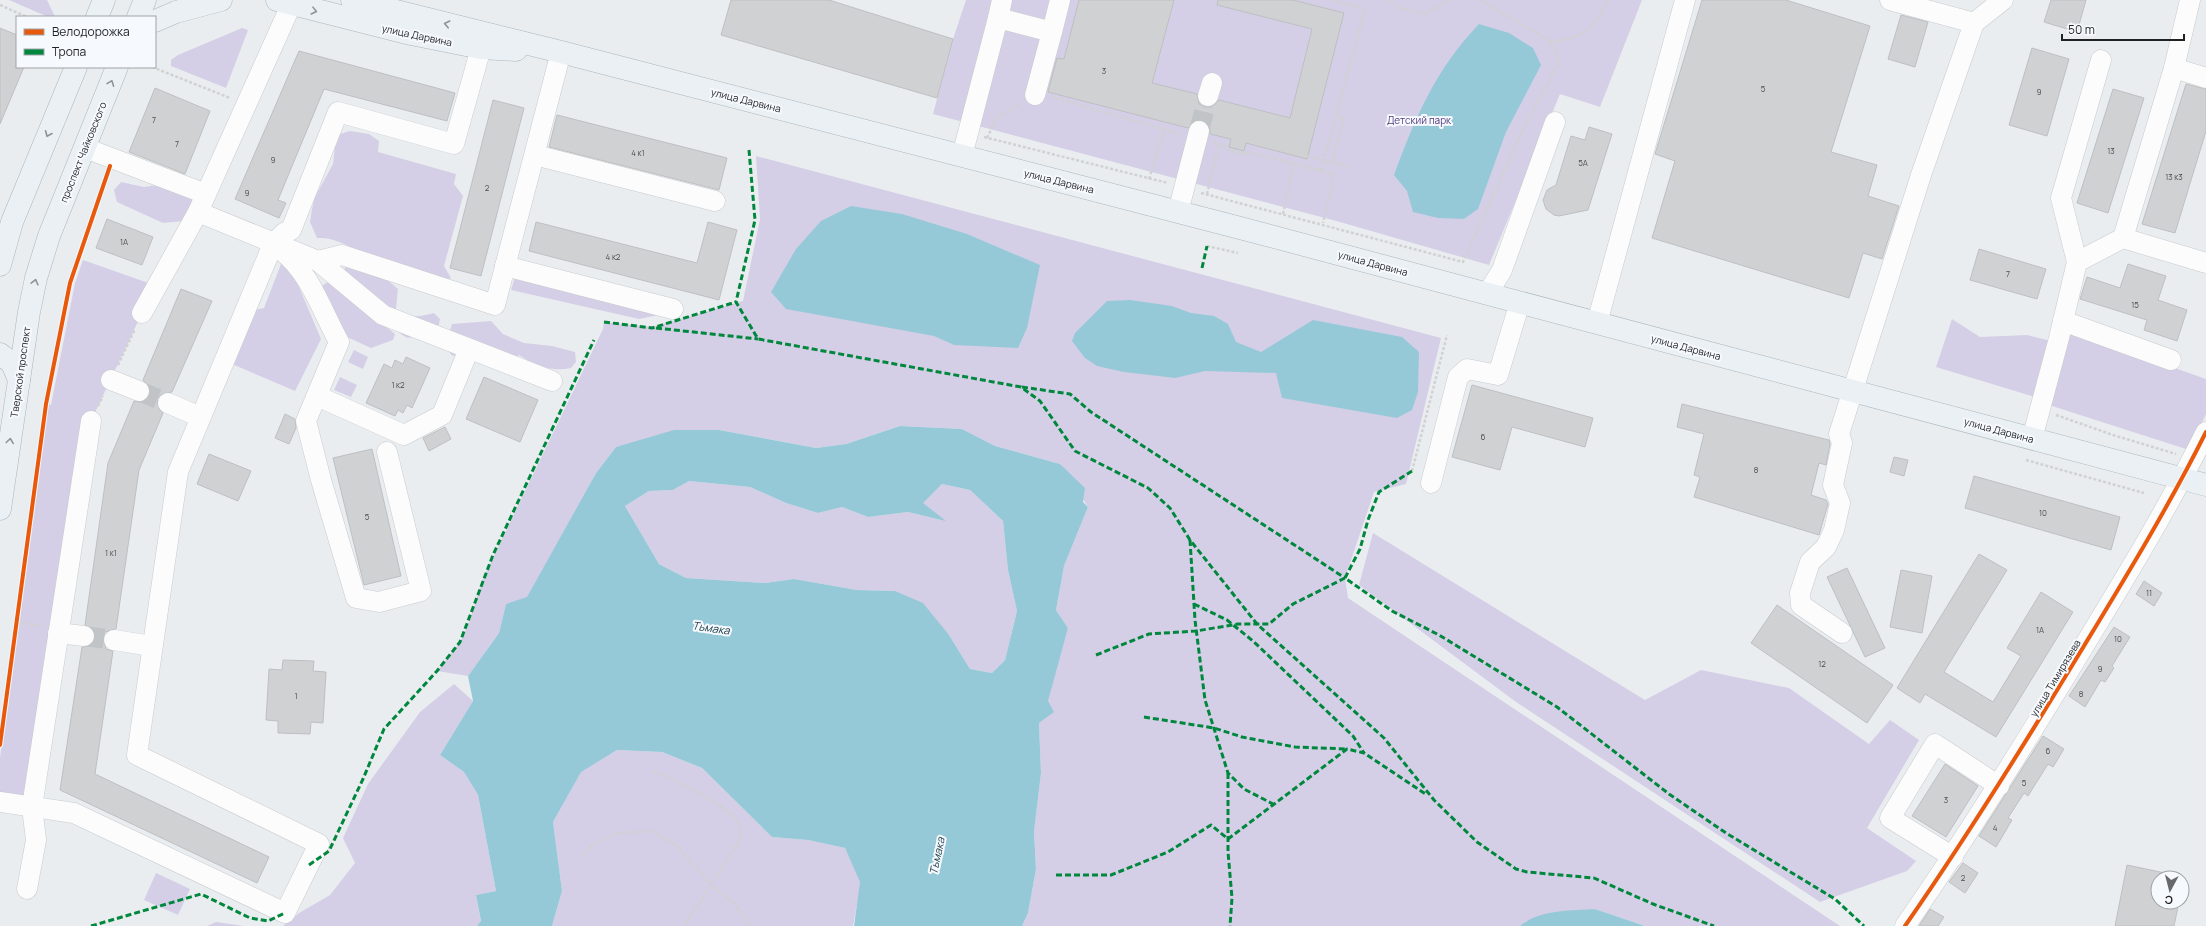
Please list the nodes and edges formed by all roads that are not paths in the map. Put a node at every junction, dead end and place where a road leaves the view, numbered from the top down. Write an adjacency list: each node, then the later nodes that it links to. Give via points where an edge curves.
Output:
1 (85, 0): 14 (main road)
2 (104, 0): 15 (main road)
3 (145, 0): 16 (main road)
4 (221, 0): 17 (main road, via 176,12)
5 (352, 0): 12 (main road, улица Дарвина)
6 (1060, 0): 19 (street)
7 (1685, 0): 51 (street)
8 (1890, 0): 18 (street)
9 (2003, 0): 18 (street)
10 (2190, 0): 25 (street)
11 (284, 2): 20 (main road, улица Дарвина, one-way to 20, via 411,34); 33 (street, via 246,105)
12 (381, 4): 21 (main road, улица Дарвина, one-way to 12)
13 (1000, 9): 19 (street); 32 (street)
14 (91, 16)
15 (97, 16)
16 (138, 16)
17 (156, 21)
18 (1974, 23): 58 (street, via 1921,175)
19 (1052, 32): 27 (street)
20 (481, 48): 21 (main road, улица Дарвина); 40 (street, via 454,144 338,112 291,230)
21 (561, 52): 31 (street); 32 (main road, улица Дарвина)
22 (2101, 60): 42 (street, via 2061,198)
23 (76, 68): 39 (main road, one-way to 39)
24 (117, 68): 30 (main road, проспект Чайковского, one-way to 24)
25 (2174, 68): 26 (street); 38 (street)
26 (2206, 78)
27 (1035, 95)
28 (1555, 122): 46 (street, via 1502,270)
29 (1199, 131): 36 (street)
30 (85, 148): 33 (street); 37 (main road, проспект Чайковского)
31 (535, 155): 34 (street); 45 (street)
32 (962, 156): 36 (main road, улица Дарвина)
33 (206, 194): 35 (street)
34 (715, 201)
35 (198, 212): 40 (street); 49 (street)
36 (1178, 212): 46 (main road, улица Дарвина)
37 (50, 236): 55 (main road, Тверской проспект, one-way to 37, via 32,295)
38 (2123, 238): 42 (street); 43 (street)
39 (6, 240): 44 (main road)
40 (273, 244): 41 (street); 60 (street, via 295,261 339,342); 62 (street)
41 (318, 262): 45 (street, via 342,255 495,305); 52 (street, via 383,315)
42 (2077, 262): 50 (street)
43 (2206, 263)
44 (0, 265)
45 (505, 266): 48 (street)
46 (1488, 294): 47 (main road, улица Дарвина)
47 (1520, 302): 51 (main road, улица Дарвина); 68 (street, via 1498,376 1467,369 1458,377)
48 (673, 309)
49 (142, 313)
50 (2063, 321): 54 (street); 65 (street)
51 (1597, 323): 58 (main road, улица Дарвина)
52 (469, 349): 57 (street); 60 (street, via 442,415 404,435)
53 (0, 354): 55 (main road, via 12,363)
54 (2171, 360)
55 (19, 380): 70 (main road, Тверской проспект, one-way to 55)
56 (111, 380): 59 (street)
57 (552, 382)
58 (1852, 390): 65 (main road, улица Дарвина); 72 (street, via 1839,434 1842,443 1833,484 1840,503 1834,530 1826,547 1810,562 1800,593 1801,605)
59 (138, 391)
60 (317, 396): 66 (street, via 306,421 356,598 379,602 421,591)
61 (168, 403): 62 (street)
62 (200, 417): 75 (street, via 178,472)
63 (91, 421): 71 (street)
64 (2206, 432): 67 (street, улица Тимирязева)
65 (2032, 439): 67 (main road, улица Дарвина)
66 (387, 452)
67 (2183, 478): 69 (main road, улица Дарвина); 76 (street, улица Тимирязева, via 2149,539)
68 (1431, 483)
69 (2206, 486)
70 (0, 510)
71 (58, 632): 73 (street); 78 (street)
72 (1842, 633)
73 (84, 636)
74 (114, 640): 75 (street)
75 (152, 646): 78 (street, via 136,755 319,844 285,913 74,813)
76 (1998, 786): 79 (street, улица Тимирязева); 79 (street, via 1934,744 1890,818)
77 (0, 802): 78 (street)
78 (32, 807): 80 (street, via 36,840)
79 (1953, 857): 81 (street, улица Тимирязева)
80 (27, 889)
81 (1905, 926)

